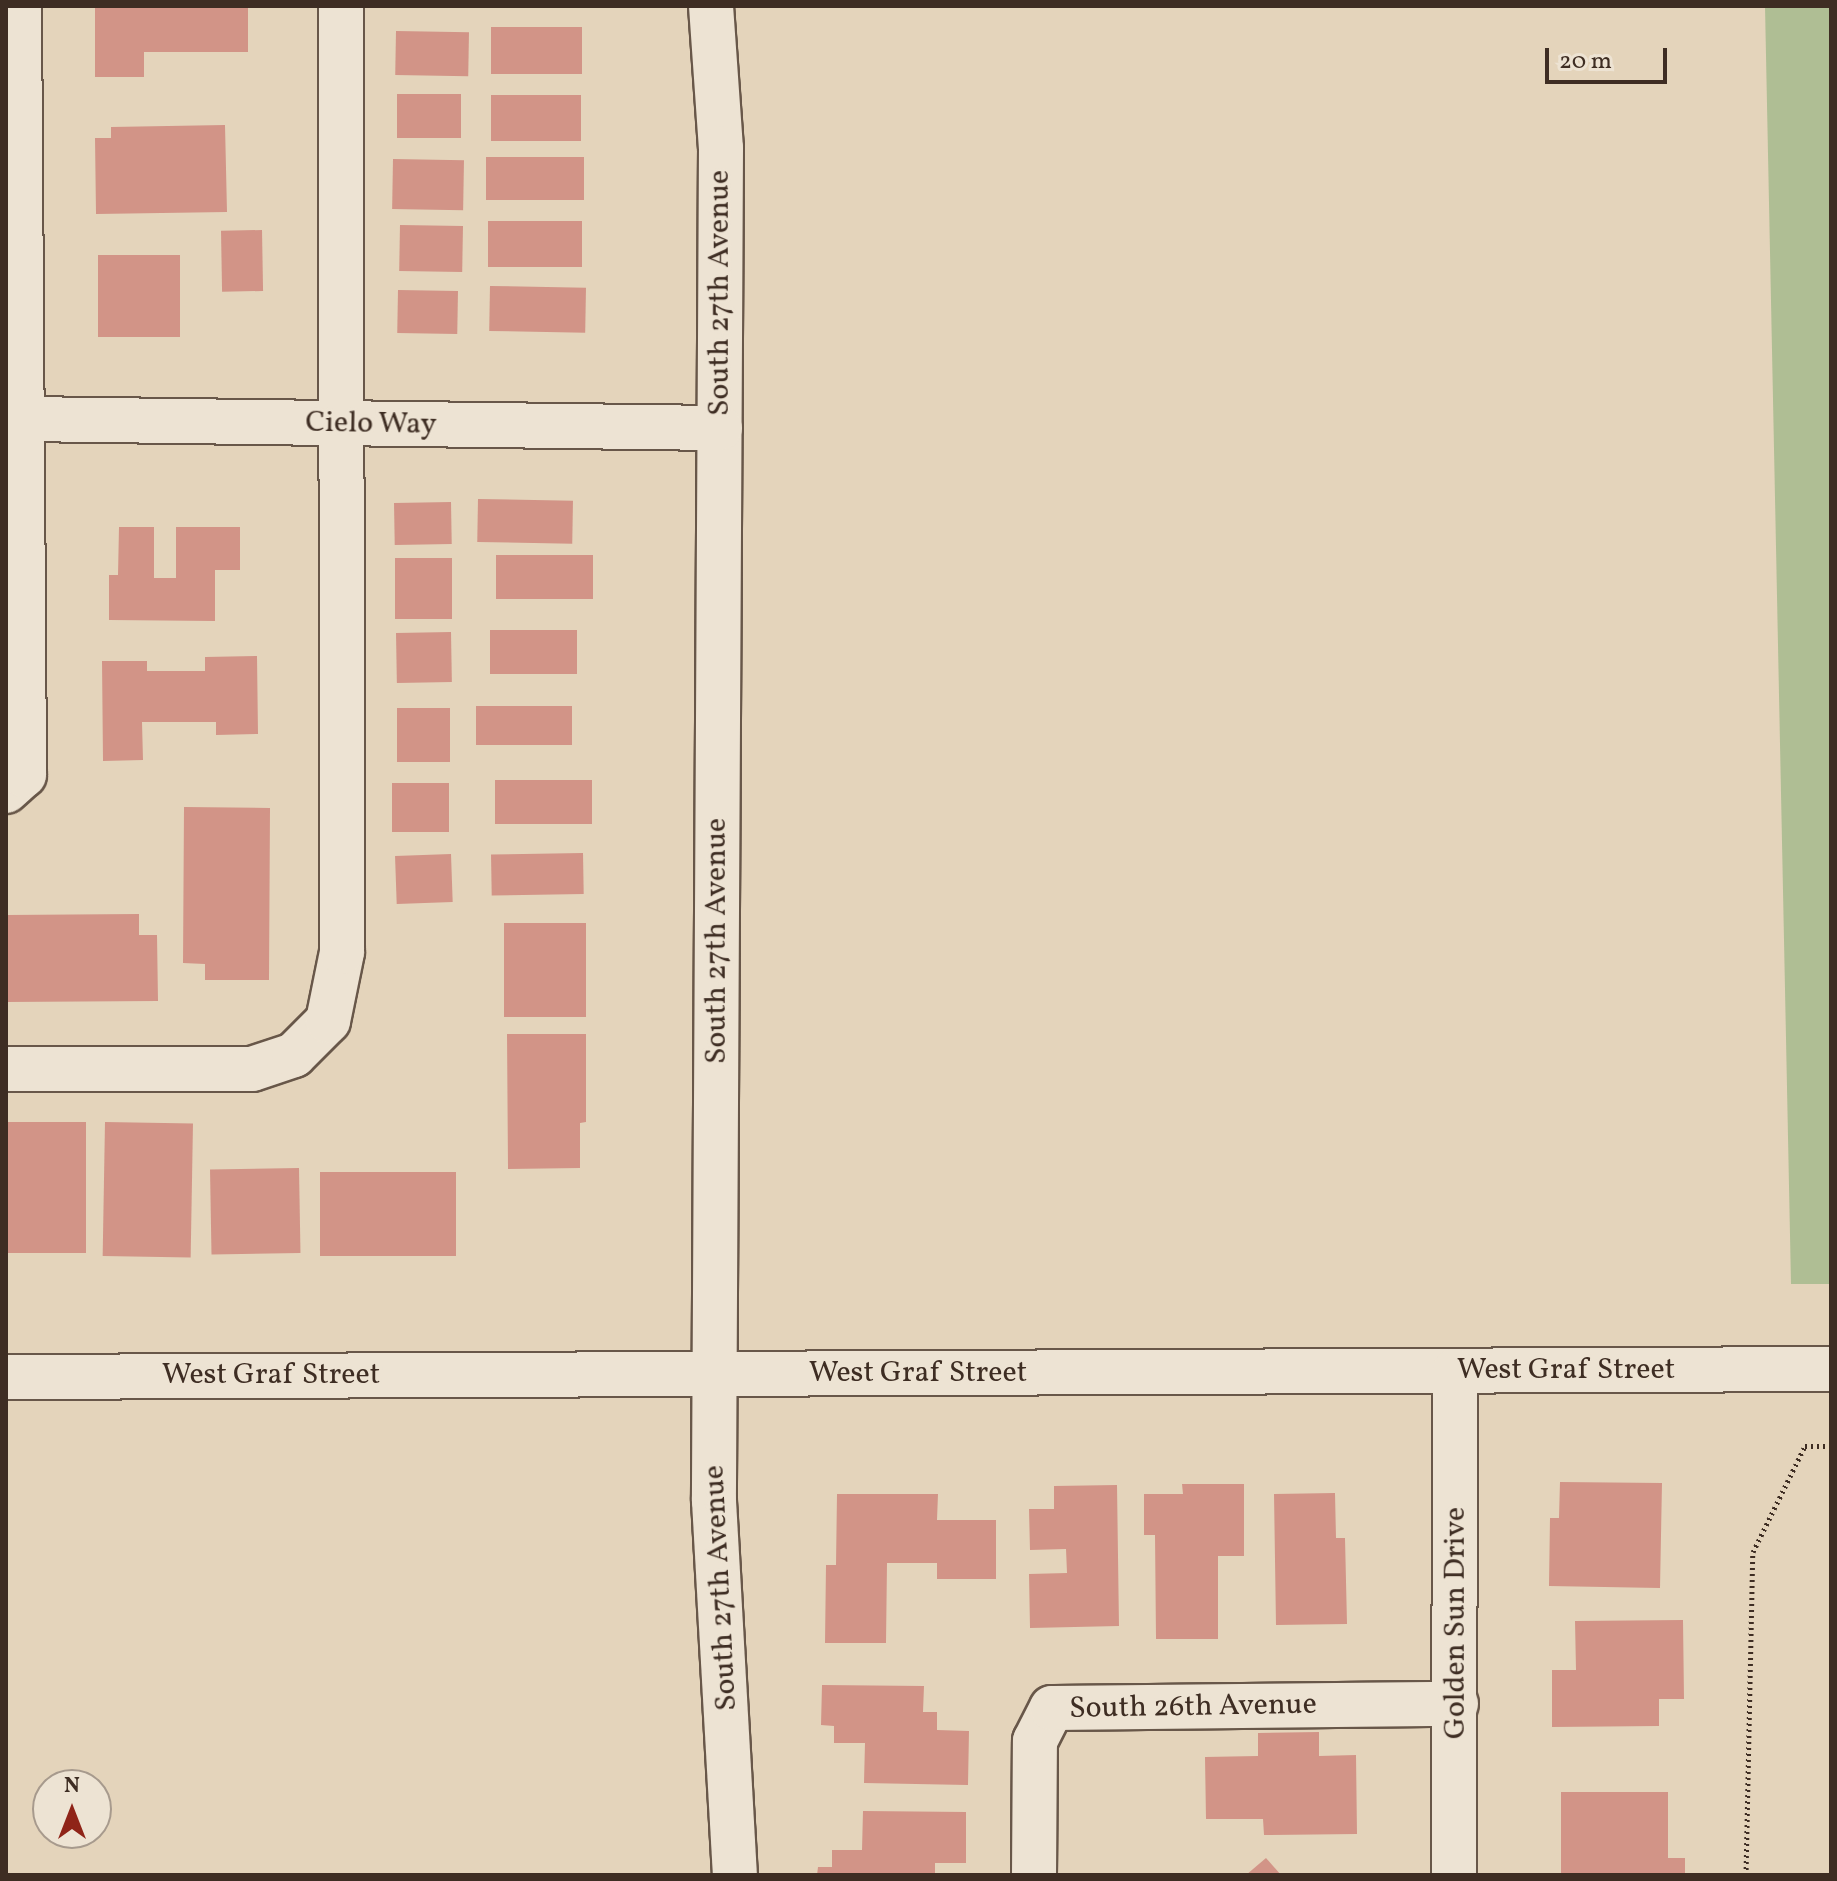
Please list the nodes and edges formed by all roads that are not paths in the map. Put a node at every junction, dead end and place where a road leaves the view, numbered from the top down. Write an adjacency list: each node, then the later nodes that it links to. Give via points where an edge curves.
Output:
1 (19, 6): 4 (street)
2 (341, 6): 5 (street)
3 (711, 6): 6 (street, South 27th Avenue, via 721,148)
4 (22, 419): 5 (street, Cielo Way); 7 (street, via 24,775)
5 (339, 423): 6 (street, Cielo Way); 8 (street, via 342,952 328,1021 294,1055 252,1069)
6 (720, 428): 11 (street, South 27th Avenue)
7 (7, 791)
8 (6, 1069)
9 (1831, 1369): 10 (street, West Graf Street)
10 (1455, 1371): 11 (street, West Graf Street); 13 (street, Golden Sun Drive)
11 (714, 1373): 12 (street, West Graf Street); 14 (street, South 27th Avenue, via 714,1501)
12 (6, 1377)
13 (1456, 1704): 15 (street, South 26th Avenue, via 1052,1708 1035,1741); 16 (street, Golden Sun Drive)
14 (735, 1875)
15 (1034, 1875)
16 (1454, 1875)

